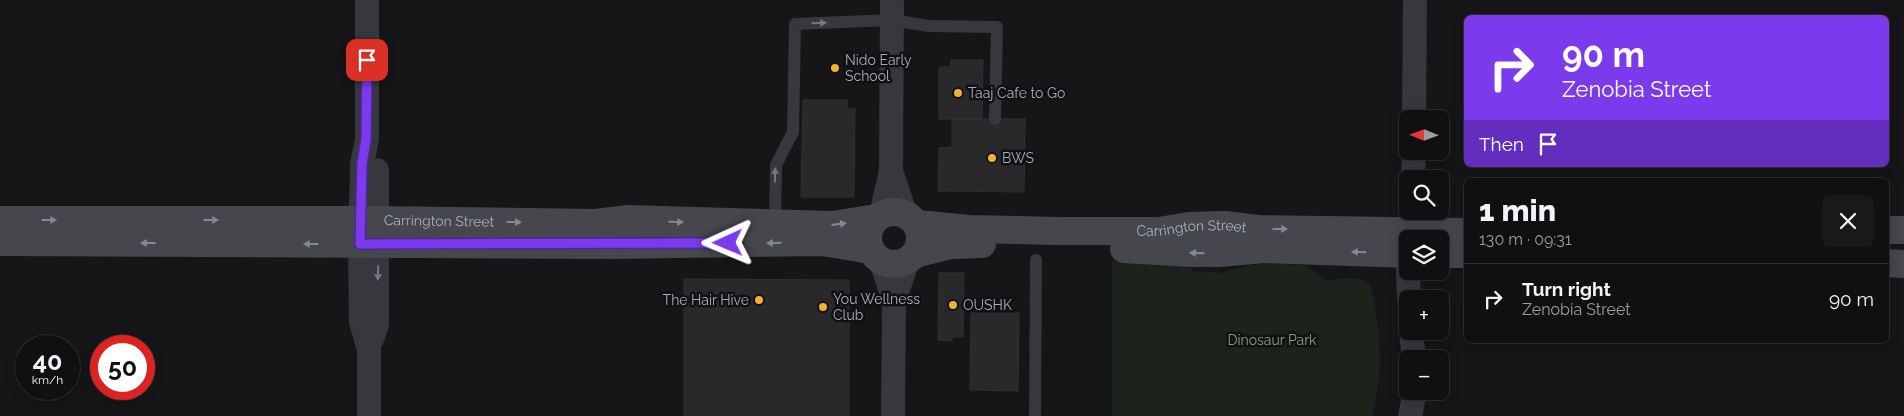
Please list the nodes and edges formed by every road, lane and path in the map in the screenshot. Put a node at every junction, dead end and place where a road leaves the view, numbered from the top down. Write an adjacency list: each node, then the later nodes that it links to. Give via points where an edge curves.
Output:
1 (367, 0): 11 (street, via 366,139 362,164)
2 (1415, 0): 4 (street)
3 (892, 10): 5 (lane, via 929,26 997,27); 6 (street); 8 (lane, one-way to 3, via 776,165 793,132 795,24)
4 (1414, 110)
5 (996, 119)
6 (895, 218): 8 (main road, Carrington Street, one-way to 6, via 832,225); 14 (main road, Carrington Street, one-way to 14, via 969,229 1159,231 1224,225); 19 (main road, via 871,226 868,235); 20 (main road, via 921,234)
7 (0, 220): 11 (main road, Carrington Street, one-way to 11)
8 (774, 224): 11 (main road, Carrington Street, one-way to 8, via 628,219)
9 (1889, 230): 10 (main road)
10 (1904, 230)
11 (369, 232): 16 (main road, Carrington Street, one-way to 16); 19 (main road, Carrington Street, one-way to 11, via 823,242); 26 (street, via 360,322 369,350)
12 (1464, 232): 13 (main road, Carrington Street)
13 (1449, 234)
14 (1399, 239)
15 (1399, 241): 20 (main road, Carrington Street, one-way to 20, via 1220,253 952,245)
16 (0, 242)
17 (1449, 254): 18 (main road)
18 (1464, 254)
19 (876, 255): 20 (main road, via 893,265 903,264); 24 (street)
20 (912, 257): 24 (street)
21 (1036, 260): 28 (lane)
22 (1889, 263): 23 (main road)
23 (1904, 264)
24 (894, 301): 27 (street)
25 (1413, 400): 29 (street)
26 (369, 416)
27 (893, 416)
28 (1035, 416)
29 (1410, 416)

